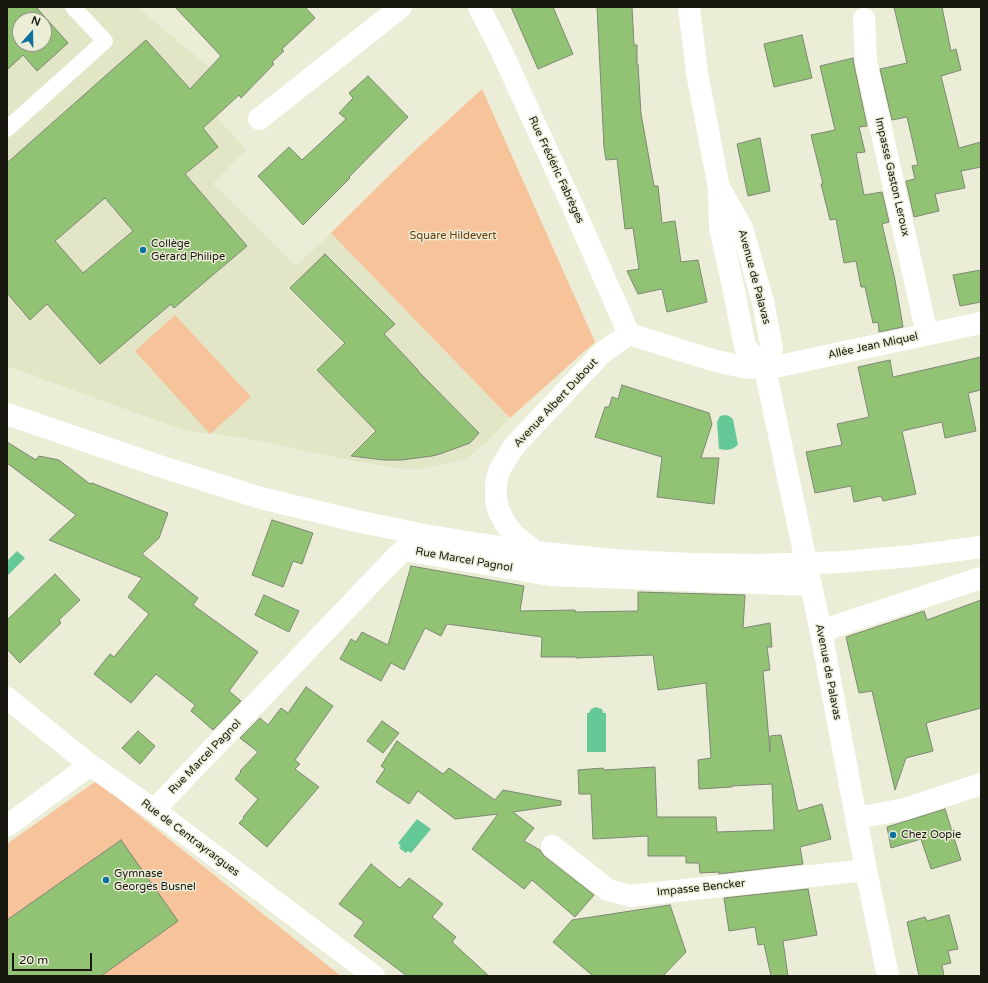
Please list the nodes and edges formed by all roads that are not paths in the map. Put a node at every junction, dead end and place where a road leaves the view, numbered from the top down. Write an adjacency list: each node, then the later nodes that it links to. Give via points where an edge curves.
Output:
1 (73, 7): 7 (lane, via 105,41)
2 (400, 7): 6 (street)
3 (479, 7): 9 (street, Rue Frédéric Fabrèges, via 573,207)
4 (689, 7): 11 (street, Avenue de Palavas, via 697,73 719,188 742,228 763,302 772,348)
5 (864, 19): 10 (street, Impasse Gaston Leroux, via 866,62)
6 (259, 119)
7 (7, 129)
8 (981, 322): 10 (street, Allée Jean Miquel)
9 (629, 334): 11 (street, via 742,367); 14 (street, Avenue Albert Dubout, via 602,353 515,445 499,471 496,499 504,524 515,536)
10 (927, 334): 11 (street, Allée Jean Miquel)
11 (765, 369): 16 (street, Avenue de Palavas)
12 (7, 414): 14 (street, via 261,498 419,534)
13 (981, 547): 14 (street, Avenue Albert Dubout, via 842,562 759,565 612,560)
14 (537, 552)
15 (981, 578): 17 (street)
16 (811, 585): 17 (street, Avenue de Palavas); 21 (street, Rue Marcel Pagnol, via 550,575 404,550)
17 (821, 632): 22 (street, Avenue de Palavas)
18 (7, 698): 19 (street, Rue de Centrayrargues)
19 (90, 765): 21 (street, Rue de Centrayrargues); 23 (street)
20 (981, 784): 22 (street, via 905,809)
21 (154, 810): 26 (street, Rue de Centrayrargues)
22 (856, 818): 25 (street, Avenue de Palavas)
23 (7, 826)
24 (552, 846): 25 (street, Impasse Bencker, via 608,890 630,896)
25 (866, 870): 27 (street, Avenue de Palavas)
26 (374, 976)
27 (888, 976)

